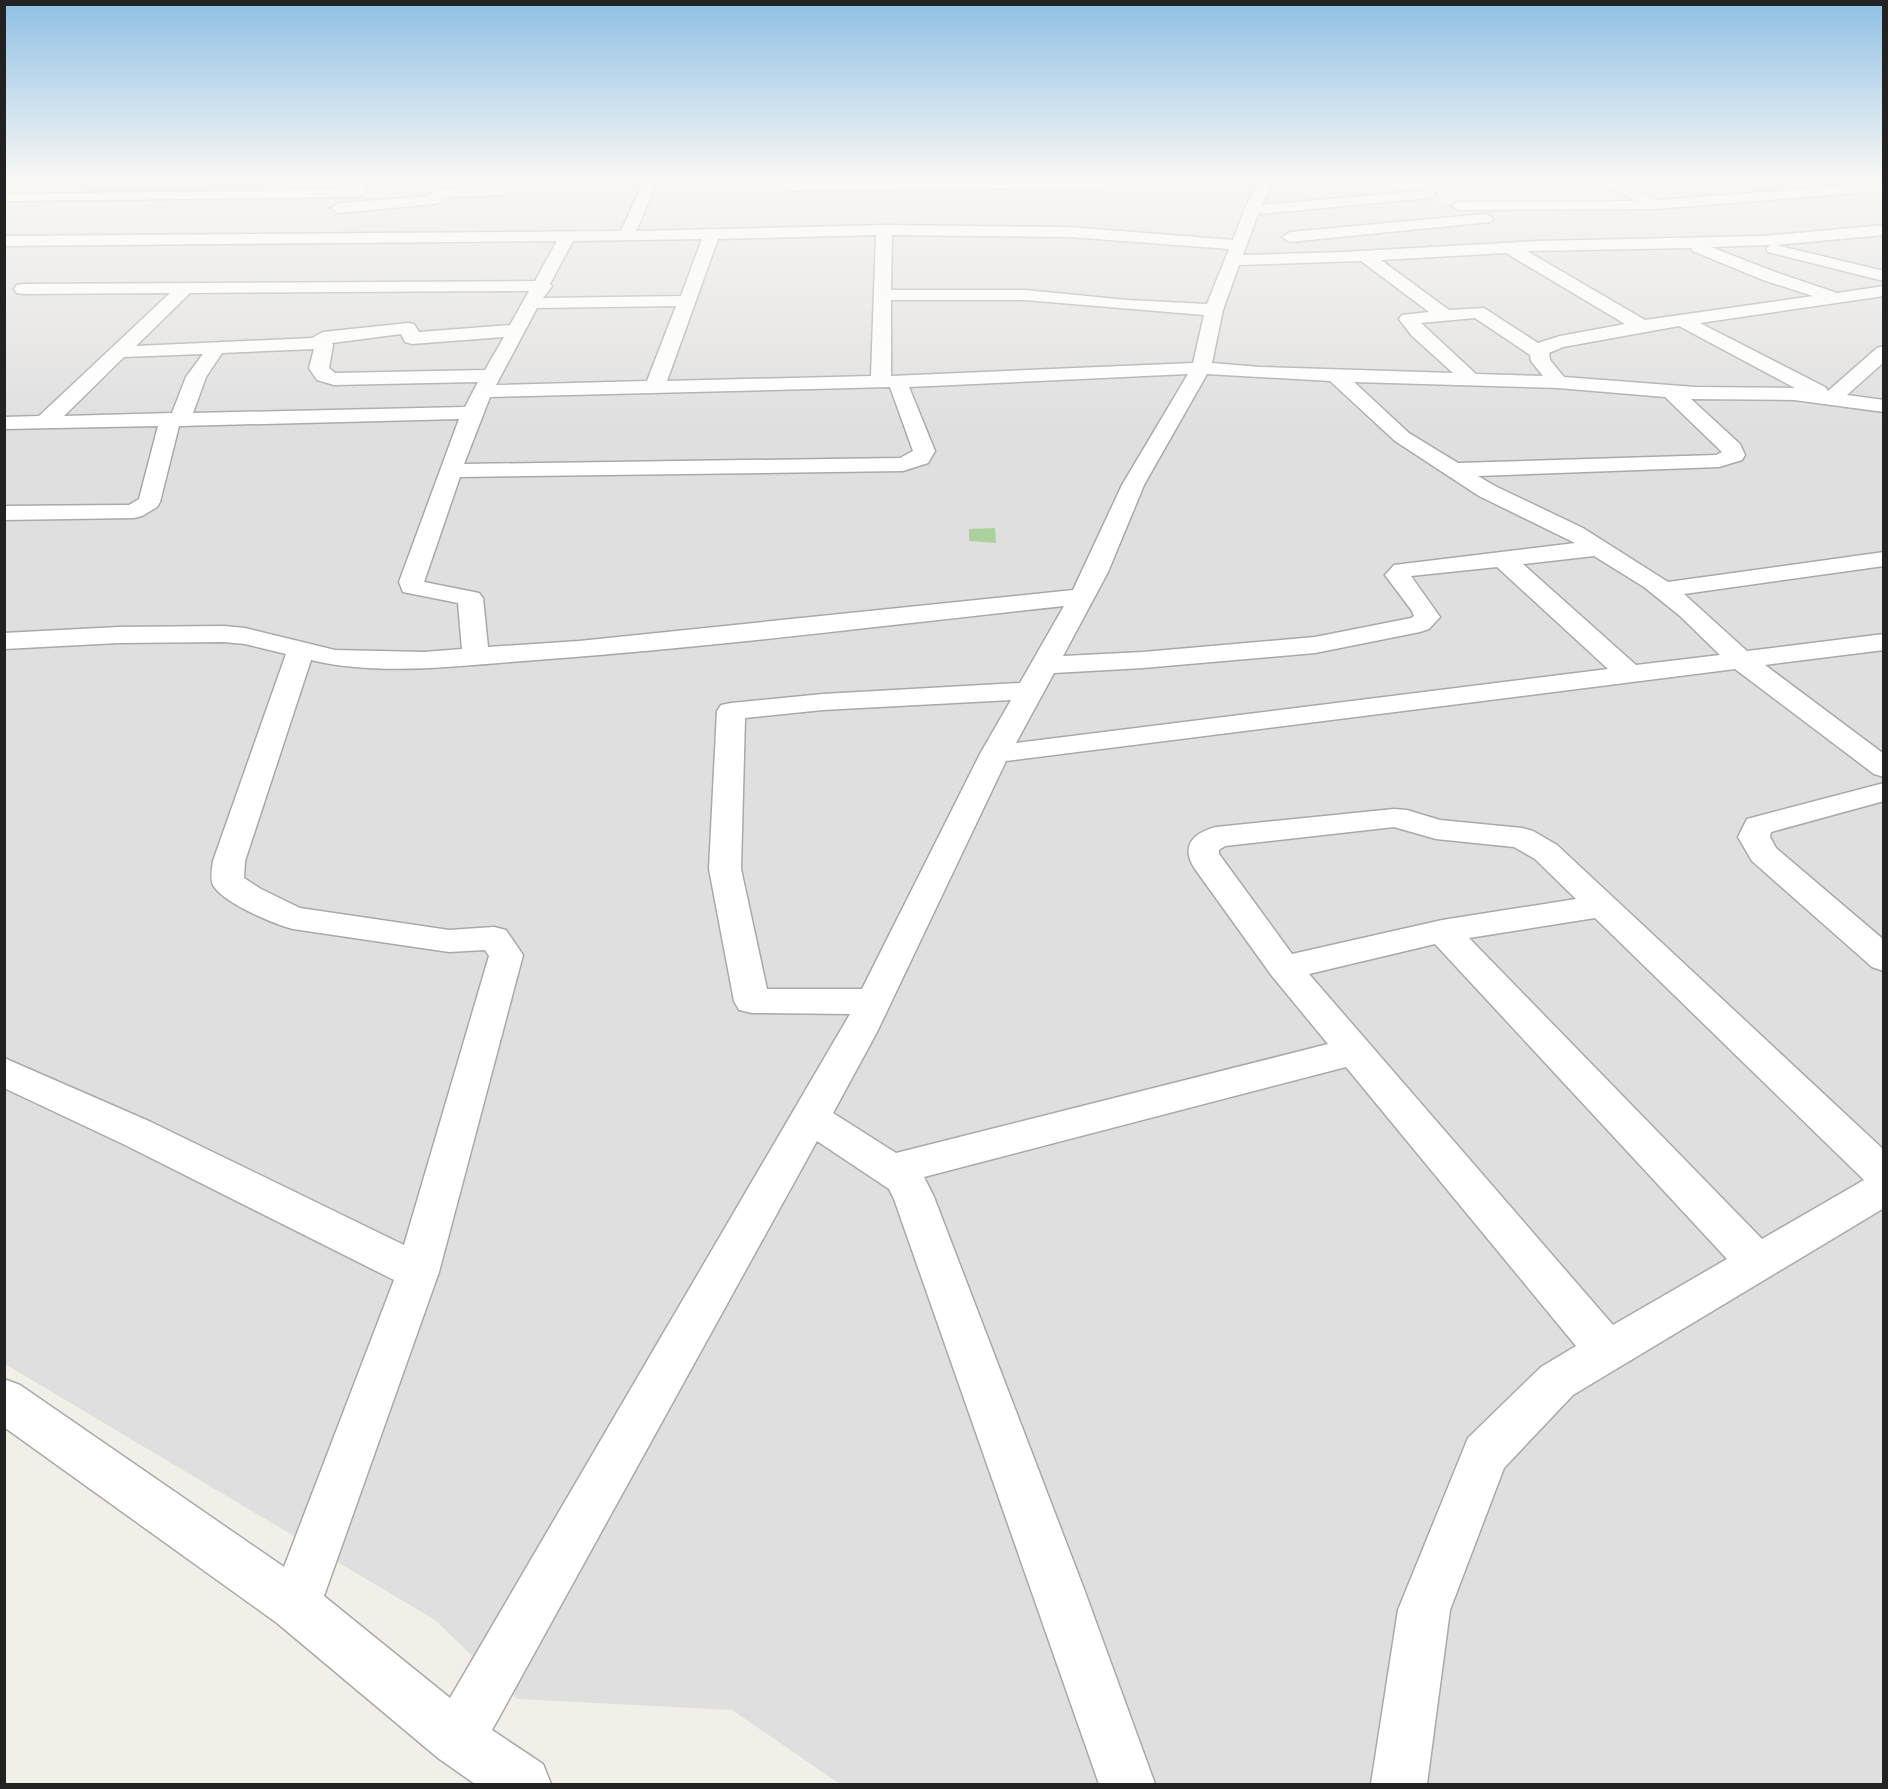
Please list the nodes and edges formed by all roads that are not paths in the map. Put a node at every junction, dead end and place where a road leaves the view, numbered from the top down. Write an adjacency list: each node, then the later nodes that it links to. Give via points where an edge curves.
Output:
1 (555, 262): 11 (street)
2 (701, 262): 18 (street)
3 (884, 262): 15 (street)
4 (1234, 262): 20 (street)
5 (1374, 262): 22 (street)
6 (1535, 262): 24 (street)
7 (1736, 262): 16 (street)
8 (1829, 262): 10 (street)
9 (40, 275): 13 (street)
10 (1884, 276)
11 (543, 286): 12 (street); 19 (street)
12 (186, 288): 13 (street); 28 (street)
13 (23, 289): 17 (street)
14 (1884, 291): 16 (street)
15 (883, 295): 20 (street, via 1025,296); 35 (street)
16 (1835, 297): 21 (street); 23 (street)
17 (4, 301)
18 (686, 301): 19 (street); 38 (street)
19 (533, 303): 25 (street)
20 (1214, 310): 31 (street)
21 (1874, 311)
22 (1444, 314): 29 (street, via 1480,313); 34 (street, via 1411,318 1408,322)
23 (1683, 321): 24 (street); 40 (street)
24 (1642, 326): 29 (street, via 1560,342)
25 (518, 330): 26 (street, via 412,338 408,328); 37 (street)
26 (317, 343): 27 (street); 33 (street, via 324,345 319,368)
27 (216, 348): 28 (street); 44 (street)
28 (119, 352): 45 (street)
29 (1539, 352): 36 (street, via 1541,361)
30 (1884, 352): 40 (street)
31 (1201, 369): 32 (street); 35 (street); 54 (street, via 1133,484 1096,572)
32 (1336, 376): 34 (street); 47 (street, via 1402,437)
33 (331, 378): 37 (street); 43 (street)
34 (1472, 380): 36 (street)
35 (889, 381): 38 (street); 48 (street, via 924,451 920,458 903,464)
36 (1558, 382): 39 (street)
37 (487, 384): 38 (street); 42 (street)
38 (655, 387)
39 (1671, 391): 40 (street); 47 (street, via 1734,455 1719,461)
40 (1833, 397): 41 (street)
41 (1884, 406)
42 (472, 413): 43 (street); 48 (street)
43 (277, 418): 44 (street)
44 (174, 420): 45 (street); 49 (street, via 145,506 122,512)
45 (45, 422): 46 (street)
46 (4, 423)
47 (1454, 470): 50 (street)
48 (451, 471): 58 (street, via 411,582 418,589 470,598)
49 (4, 513)
50 (1598, 548): 51 (street); 53 (street)
51 (1503, 559): 60 (street); 61 (street, via 1403,570 1397,575 1425,610 1427,617 1420,624 1316,645 1143,660)
52 (1884, 559): 53 (street)
53 (1662, 590): 59 (street)
54 (1081, 597): 58 (street, via 579,649); 61 (street)
55 (4, 641): 57 (street, via 186,633 245,636)
56 (1884, 642): 59 (street)
57 (301, 649): 58 (street, via 335,658 377,660); 77 (street, via 229,861 228,882 293,918 449,941 494,938 506,955)
58 (476, 656)
59 (1742, 662): 60 (street); 63 (street)
60 (1631, 675): 62 (street)
61 (1036, 678): 62 (street); 69 (street, via 1002,691 731,711 725,869 752,1001)
62 (995, 754): 69 (street)
63 (1884, 768)
64 (1884, 792): 67 (street, via 1758,826 1754,837 1763,854)
65 (1602, 906): 66 (street); 68 (street, via 1546,852 1522,838 1436,829 1395,818 1216,837 1204,846 1206,862); 74 (street)
66 (1442, 931): 68 (street); 76 (street)
67 (1884, 959)
68 (1284, 968): 70 (street)
69 (874, 1002): 72 (street)
70 (1354, 1051): 73 (street); 78 (street)
71 (4, 1072): 77 (street)
72 (810, 1118): 73 (street); 81 (street)
73 (892, 1170): 83 (street, via 903,1178 914,1197)
74 (1884, 1175)
75 (1884, 1188): 76 (street)
76 (1758, 1263): 78 (street)
77 (418, 1272): 80 (street)
78 (1608, 1351): 84 (street, via 1557,1382 1485,1454 1424,1610)
79 (4, 1400): 80 (street)
80 (295, 1605): 81 (street)
81 (457, 1739): 82 (street)
82 (524, 1785)
83 (1127, 1785)
84 (1399, 1785)

